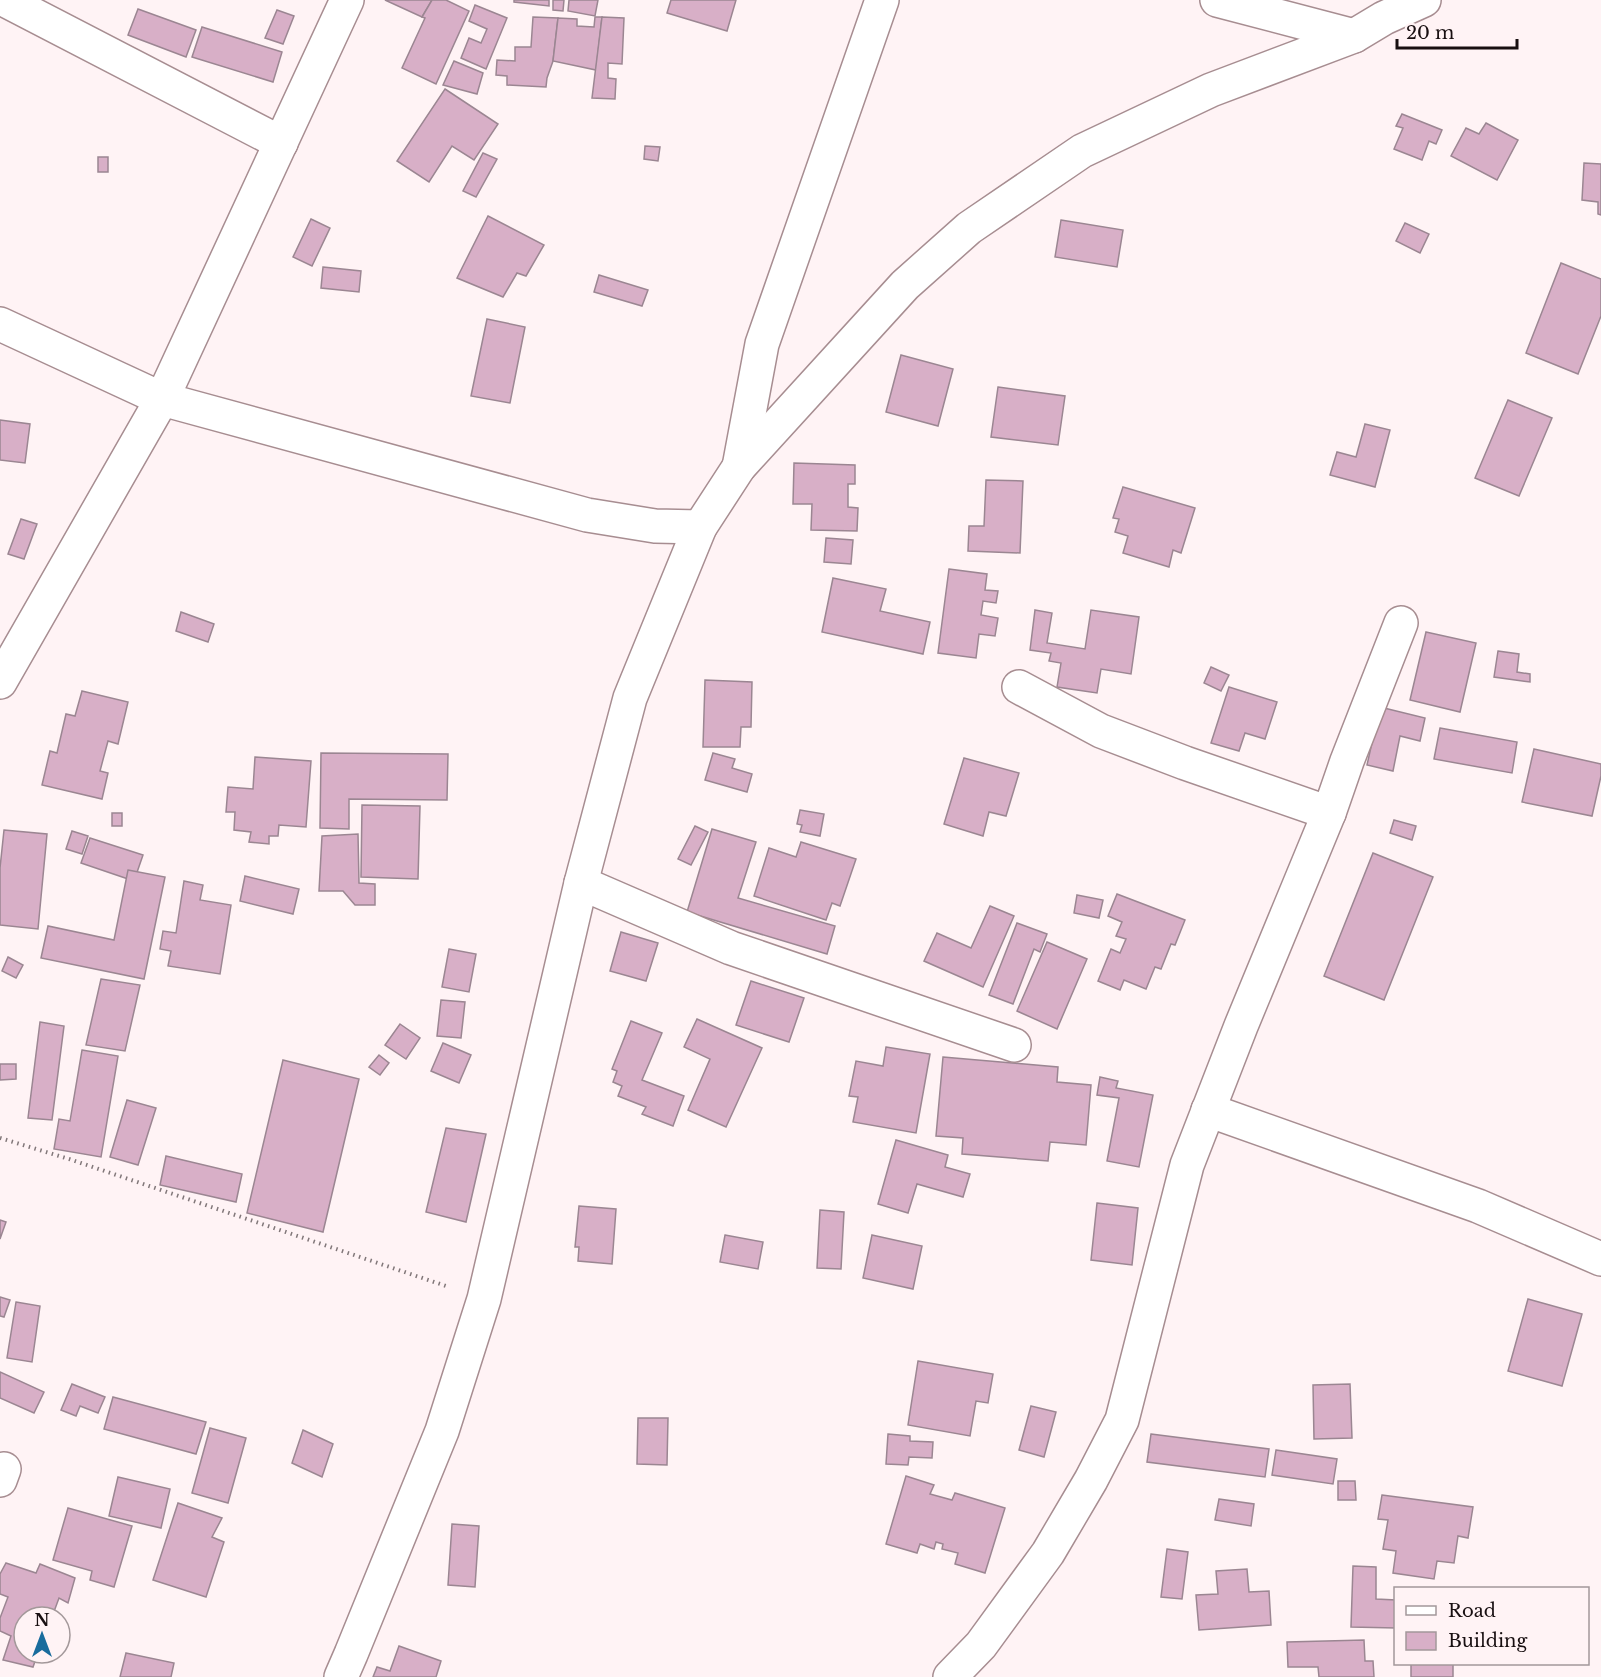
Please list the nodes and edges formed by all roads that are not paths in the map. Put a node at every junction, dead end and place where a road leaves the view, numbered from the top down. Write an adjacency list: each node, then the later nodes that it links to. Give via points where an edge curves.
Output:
1 (4, 0): 7 (street)
2 (347, 0): 7 (street)
3 (882, 0): 10 (street, via 762,344)
4 (1217, 0): 6 (street)
5 (1424, 0): 6 (street)
6 (1354, 36): 10 (street, via 1211,90 1082,152 969,228 905,285)
7 (281, 144): 9 (street)
8 (0, 324): 9 (street)
9 (162, 399): 11 (street, via 587,515 655,526); 13 (street)
10 (739, 467): 11 (street)
11 (700, 527): 16 (street, via 630,698)
12 (1401, 623): 15 (street)
13 (0, 682)
14 (1019, 687): 15 (street, via 1101,731)
15 (1329, 813): 18 (street)
16 (581, 883): 17 (street, via 731,948); 20 (street, via 484,1299 442,1431)
17 (1014, 1045)
18 (1208, 1110): 19 (street, via 1478,1206); 21 (street, via 1187,1165 1122,1420 1048,1553 981,1645)
19 (1601, 1260)
20 (340, 1677)
21 (950, 1677)

